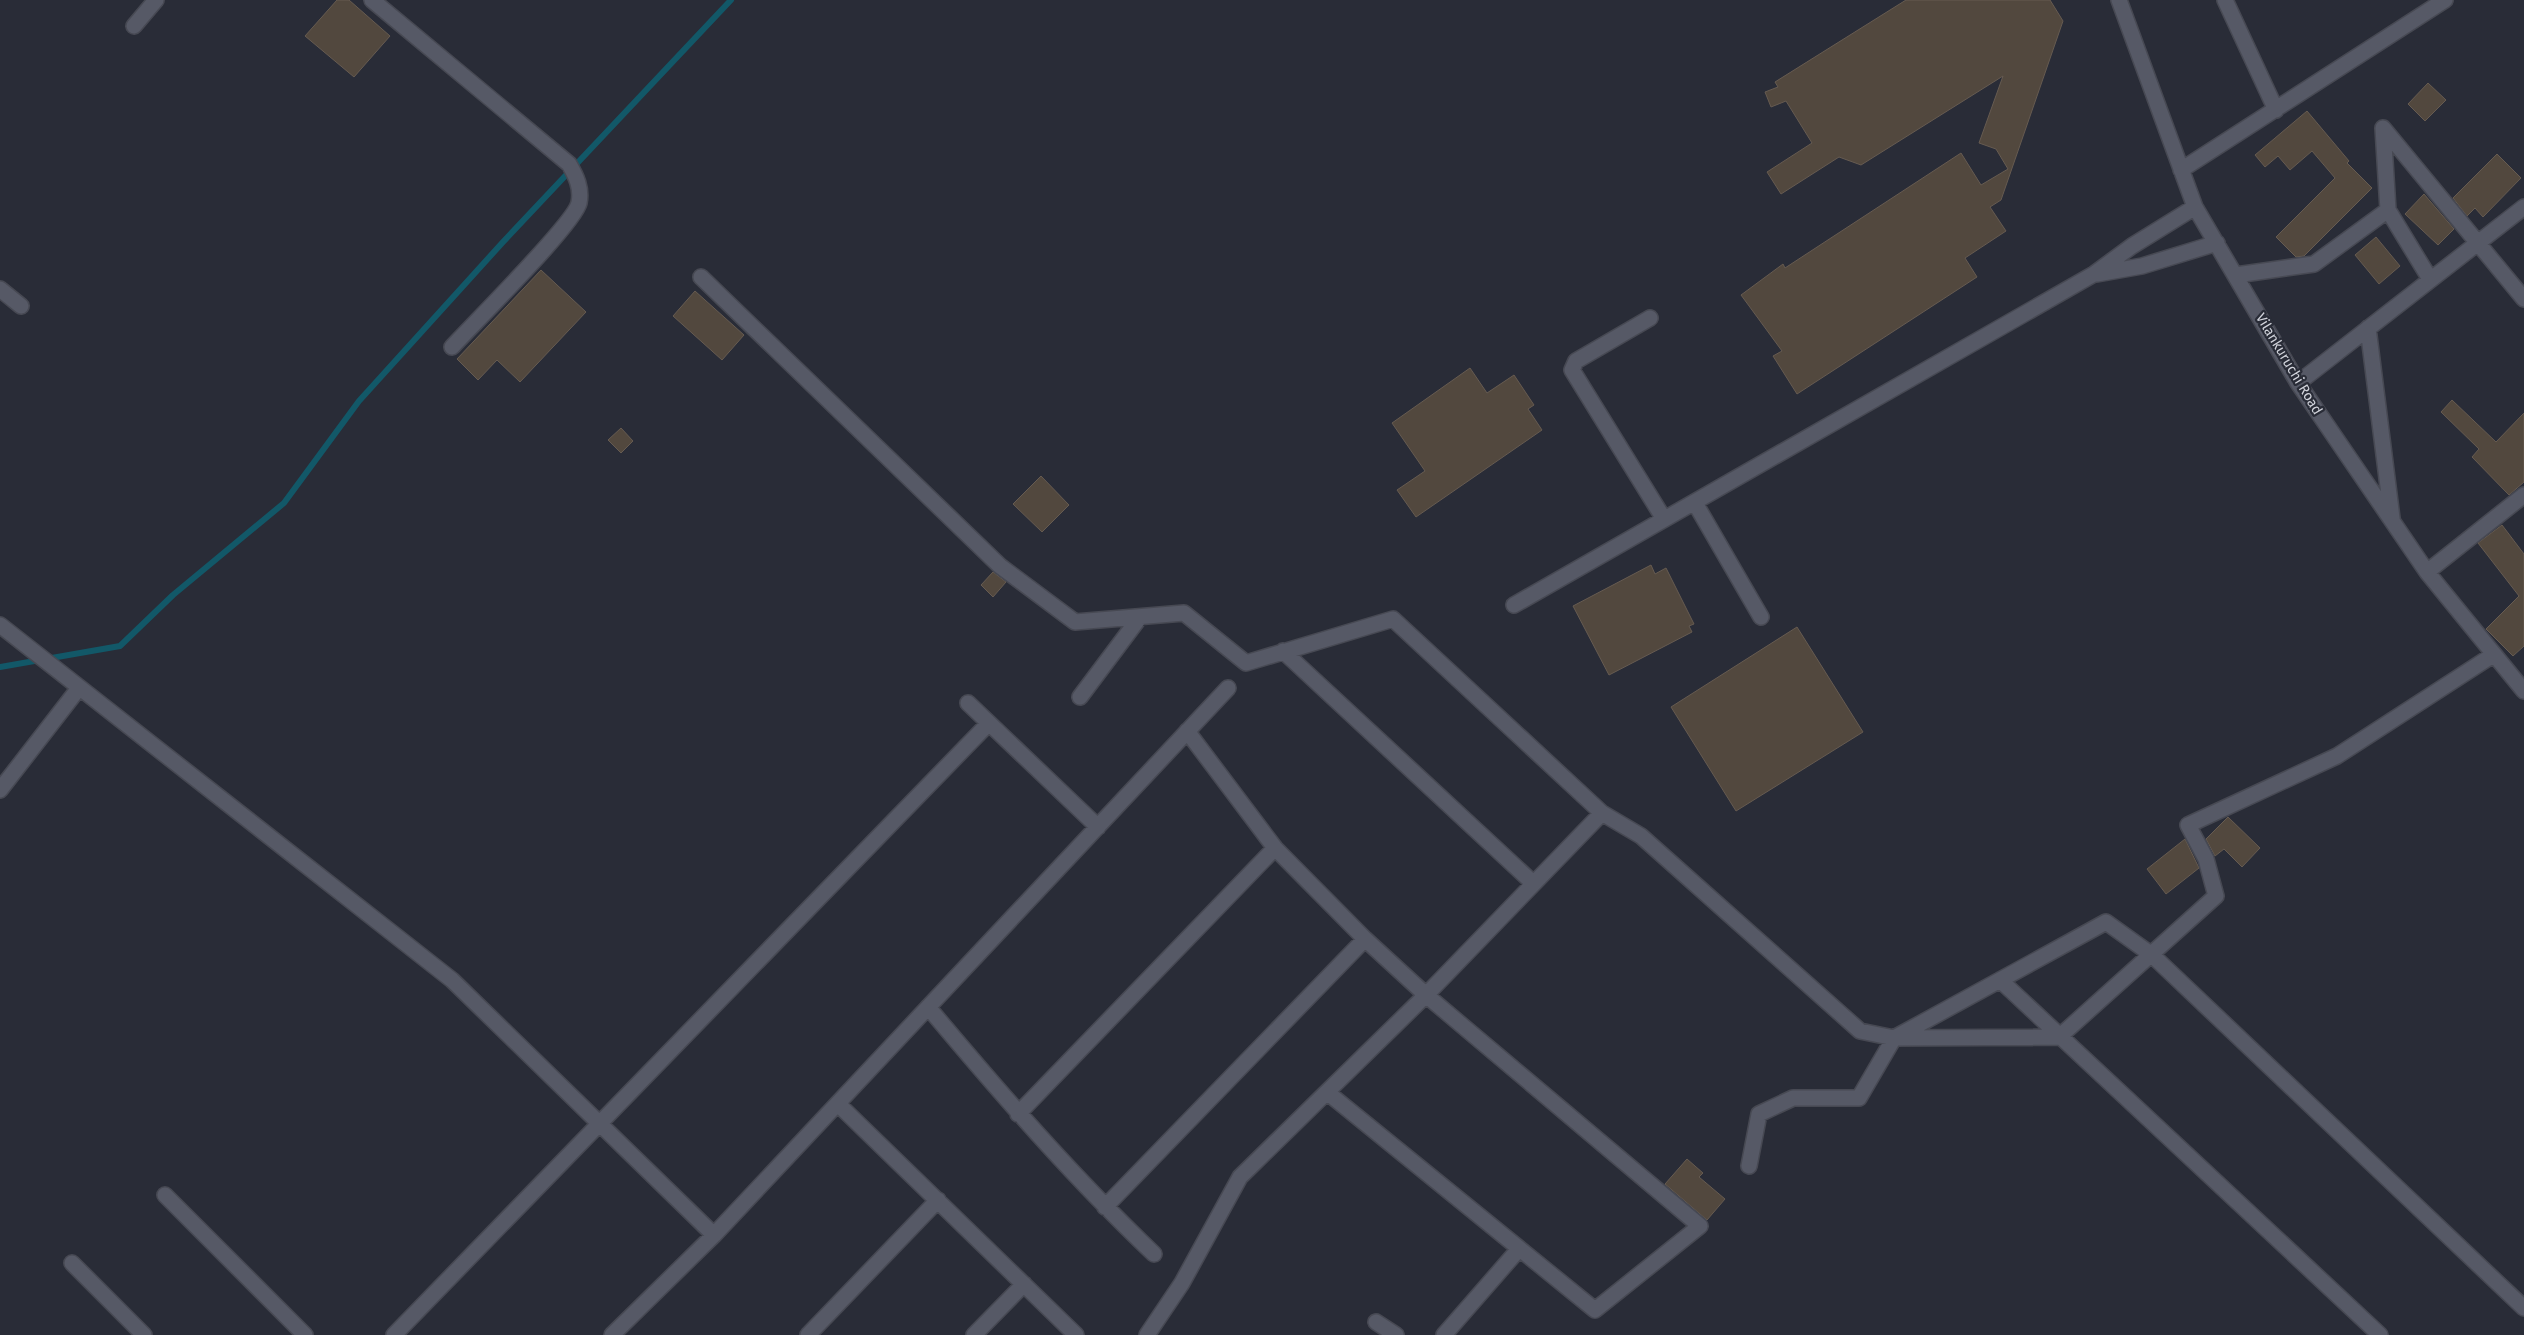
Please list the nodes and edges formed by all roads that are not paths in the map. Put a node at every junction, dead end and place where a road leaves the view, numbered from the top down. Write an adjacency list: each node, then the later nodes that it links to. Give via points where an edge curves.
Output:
1 (156, 0): 6 (street)
2 (372, 0): 23 (street, via 569,164 577,178 579,204 559,232)
3 (2119, 0): 8 (street, Vilankuruchi Road)
4 (2226, 0): 7 (street)
5 (2445, 0): 7 (street)
6 (134, 26)
7 (2276, 110): 8 (street)
8 (2181, 170): 10 (street, Vilankuruchi Road)
9 (2524, 206): 13 (street)
10 (2195, 207): 12 (street, Vilankuruchi Road); 14 (street)
11 (2388, 210): 13 (street, via 2382,128); 15 (street, via 2314,264); 17 (street)
12 (2217, 243): 14 (street, via 2142,266); 15 (street, Vilankuruchi Road)
13 (2477, 243): 17 (street); 19 (street)
14 (2094, 274): 26 (street)
15 (2236, 275): 24 (street, Vilankuruchi Road)
16 (701, 277): 31 (street, via 1000,566 1075,622)
17 (2430, 279): 22 (street)
18 (0, 289): 20 (street)
19 (2524, 299)
20 (21, 306)
21 (1650, 318): 27 (street, via 1576,361 1572,370)
22 (2368, 328): 24 (street); 28 (street)
23 (452, 347)
24 (2298, 383): 28 (street, Vilankuruchi Road)
25 (2523, 498): 29 (street)
26 (1695, 503): 27 (street); 32 (street)
27 (1664, 519): 30 (street)
28 (2392, 521): 29 (street, Vilankuruchi Road)
29 (2427, 572): 35 (street, Vilankuruchi Road)
30 (1514, 605)
31 (1140, 617): 34 (street, via 1184,614 1246,663); 39 (street)
32 (1761, 617)
33 (0, 625): 36 (street)
34 (1283, 651): 44 (street, via 1393,619); 47 (street)
35 (2493, 655): 38 (street, Vilankuruchi Road); 49 (street, via 2337,756 2188,825 2206,859 2216,896)
36 (79, 688): 43 (street); 58 (street, via 452,980)
37 (1228, 688): 42 (street)
38 (2524, 691)
39 (1080, 697)
40 (968, 703): 41 (street)
41 (989, 723): 45 (street); 58 (street)
42 (1187, 731): 45 (street); 46 (street)
43 (0, 790)
44 (1602, 813): 47 (street); 54 (street, via 1641,836 1860,1031)
45 (1098, 827): 52 (street)
46 (1275, 848): 48 (street); 57 (street)
47 (1533, 883): 51 (street)
48 (1365, 939): 51 (street); 62 (street)
49 (2152, 956): 50 (street, via 2106,922); 53 (street); 68 (street)
50 (2000, 980): 53 (street); 54 (street)
51 (1426, 995): 55 (street); 64 (street, via 1700,1226 1595,1310)
52 (928, 1008): 56 (street); 57 (street)
53 (2060, 1037): 54 (street); 80 (street)
54 (1894, 1038): 59 (street, via 1858,1098 1793,1098 1759,1114)
55 (1328, 1093): 64 (street); 77 (street, via 1240,1177 1182,1283)
56 (838, 1104): 61 (street); 63 (street)
57 (1018, 1114): 62 (street)
58 (600, 1123): 63 (street); 72 (street)
59 (1749, 1166)
60 (165, 1195): 71 (street)
61 (938, 1200): 67 (street); 74 (street)
62 (1105, 1207): 65 (street)
63 (714, 1235): 73 (street)
64 (1519, 1249): 79 (street)
65 (1154, 1254)
66 (72, 1263): 70 (street)
67 (1024, 1284): 75 (street); 76 (street)
68 (2524, 1308)
69 (1376, 1322): 78 (street)
70 (144, 1335)
71 (304, 1335)
72 (394, 1335)
73 (612, 1335)
74 (808, 1335)
75 (974, 1335)
76 (1076, 1335)
77 (1147, 1335)
78 (1396, 1335)
79 (1444, 1335)
80 (2380, 1335)

